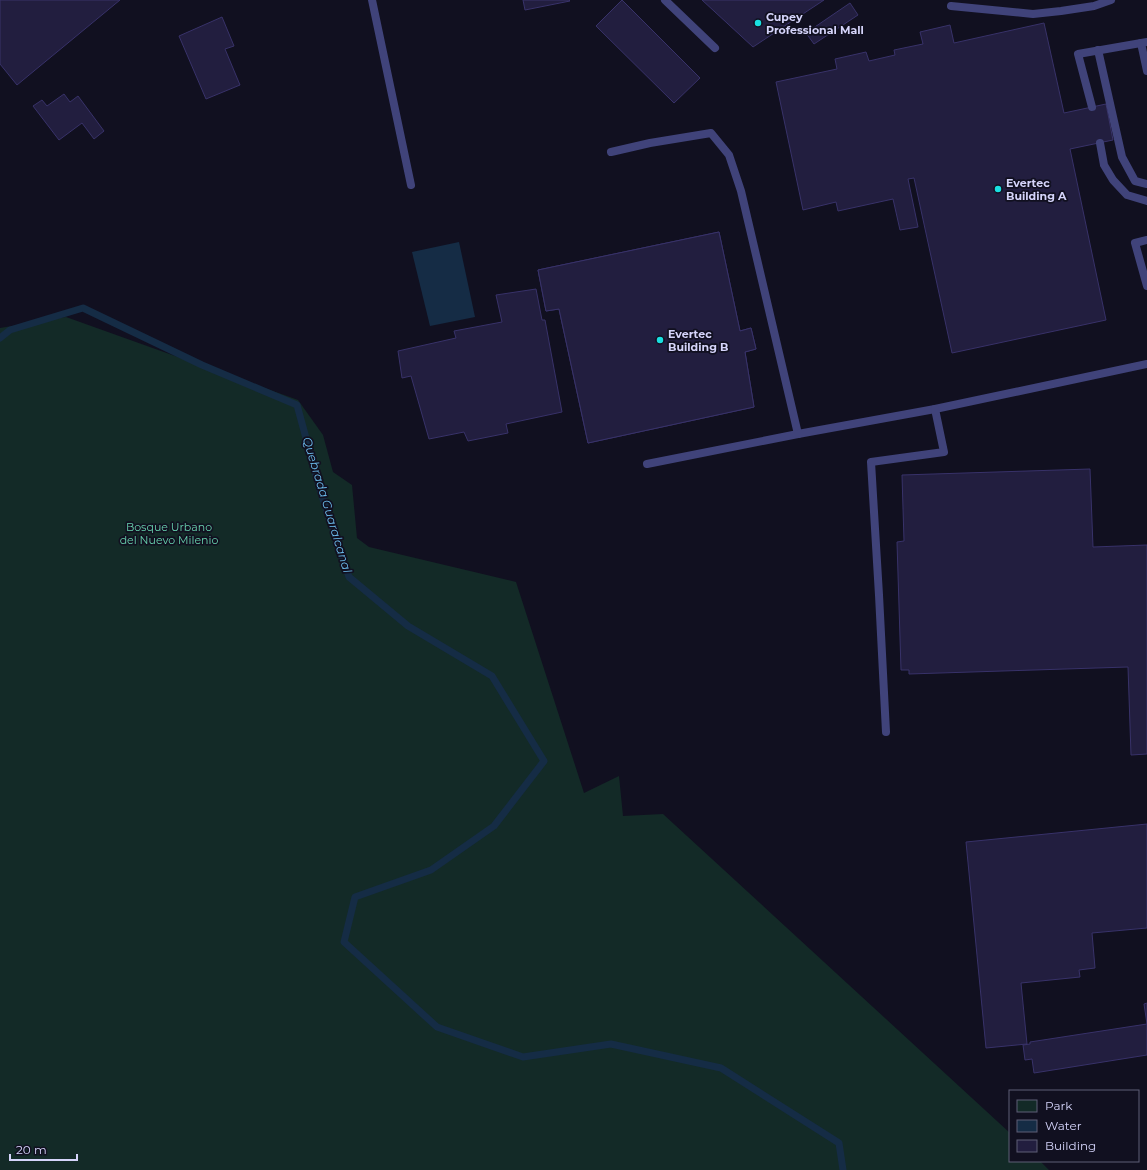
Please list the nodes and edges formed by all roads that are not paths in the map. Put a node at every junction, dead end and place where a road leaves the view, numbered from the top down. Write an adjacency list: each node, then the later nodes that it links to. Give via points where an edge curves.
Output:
1 (372, 0): 13 (lane)
2 (665, 0): 6 (lane)
3 (1112, 0): 4 (lane, via 1094,6 1033,14)
4 (951, 6)
5 (1144, 42): 7 (lane); 8 (lane)
6 (715, 48)
7 (1098, 50): 9 (lane, via 1078,54); 12 (lane, via 1122,157 1135,181)
8 (1147, 70)
9 (1092, 107)
10 (1100, 143): 14 (lane, via 1104,165 1113,180 1127,195)
11 (611, 152): 19 (lane, via 650,142 711,133 729,154 741,191)
12 (1147, 184)
13 (411, 185)
14 (1147, 201)
15 (1147, 240): 16 (lane, via 1135,243)
16 (1147, 286)
17 (1147, 364): 18 (lane)
18 (935, 408): 19 (lane); 21 (lane, via 944,452 871,462)
19 (798, 434): 20 (lane)
20 (647, 464)
21 (886, 732)

